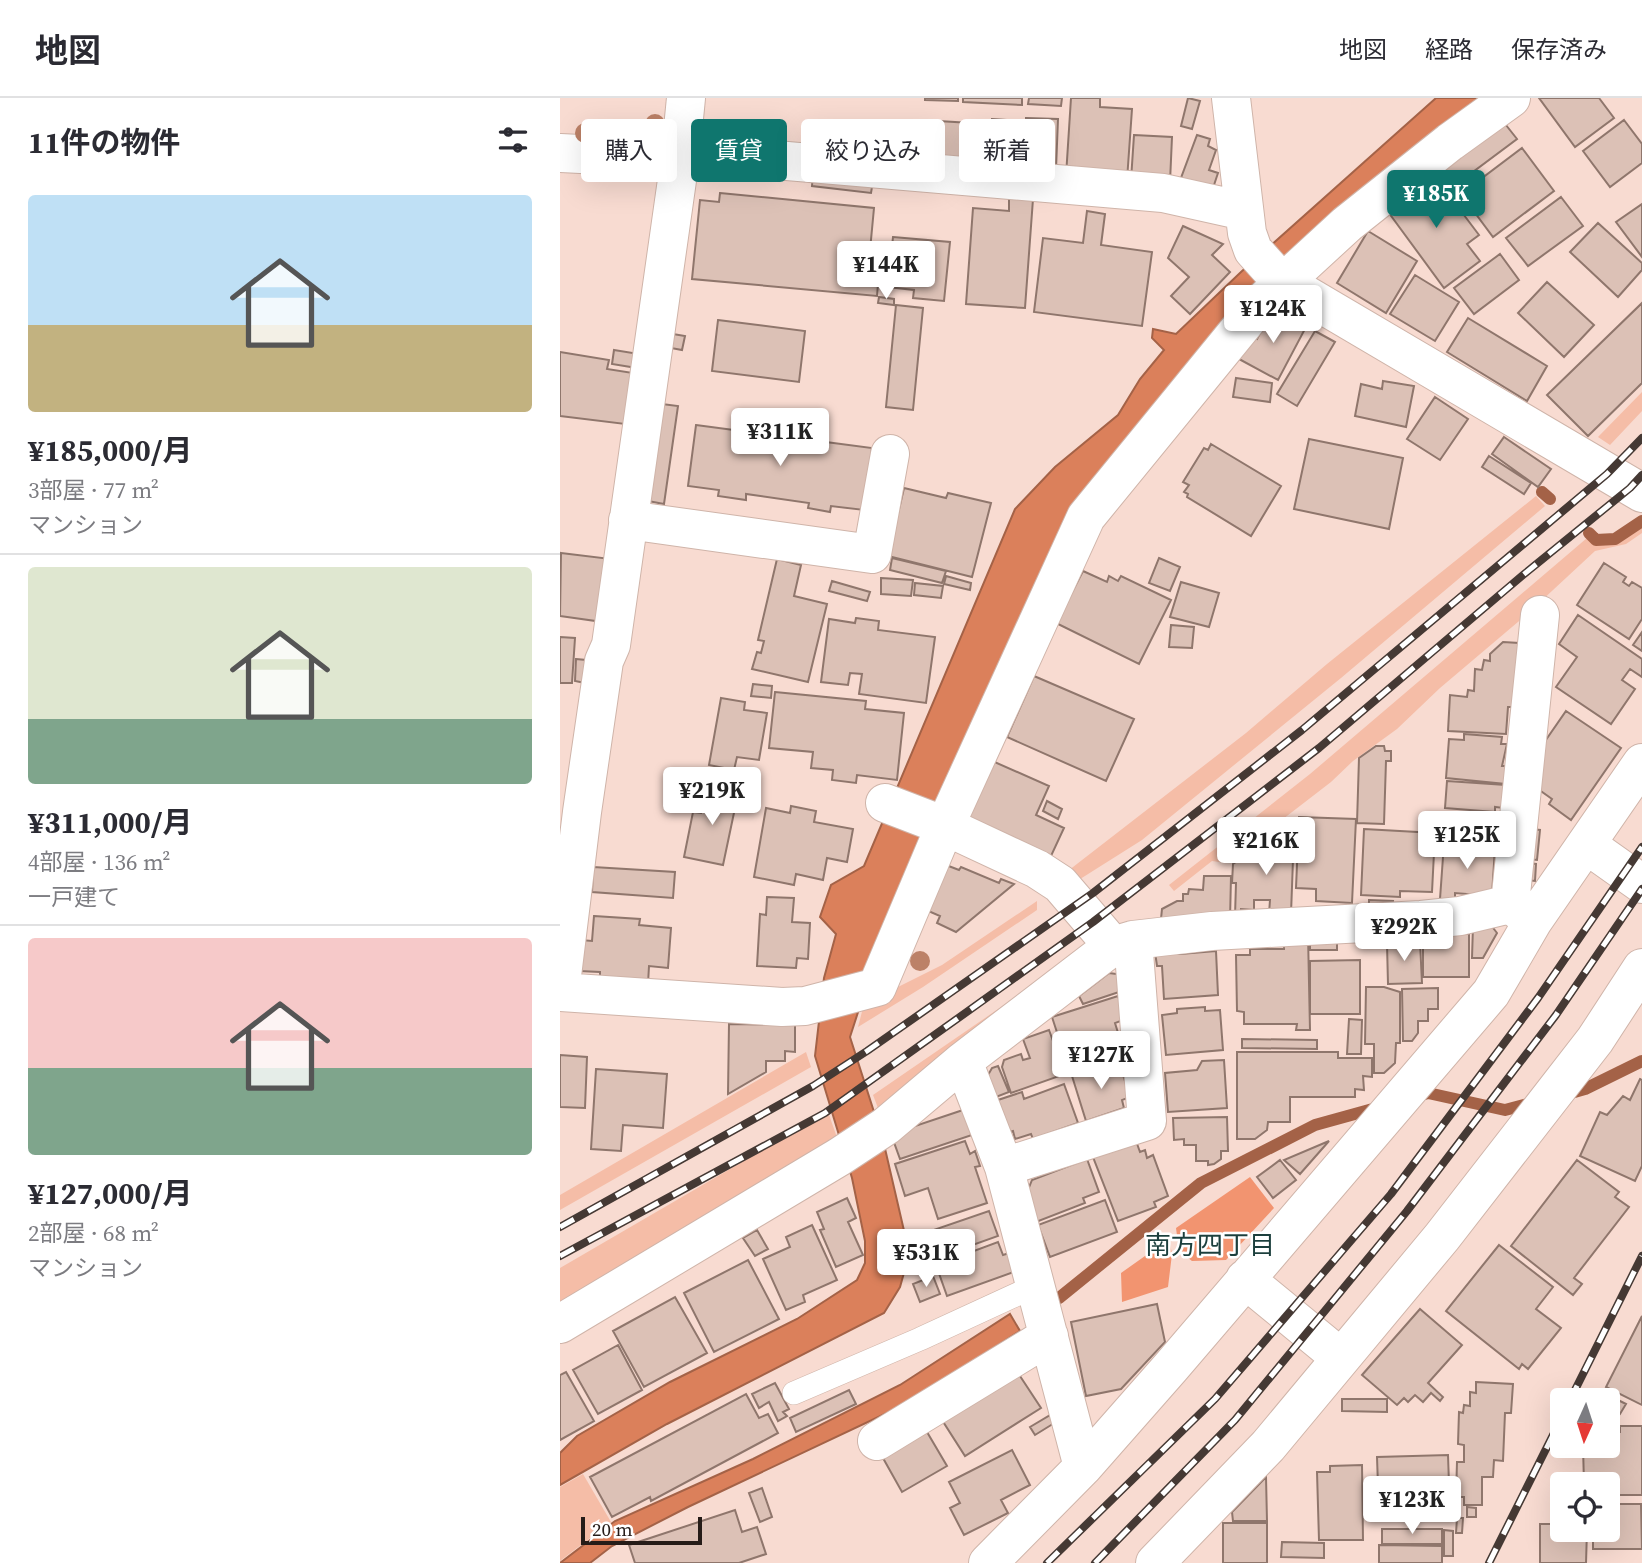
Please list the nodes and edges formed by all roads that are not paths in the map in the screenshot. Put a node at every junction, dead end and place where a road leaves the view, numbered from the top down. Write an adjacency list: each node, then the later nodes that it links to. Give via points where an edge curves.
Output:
1 (686, 98): 5 (street)
2 (1231, 98): 6 (street)
3 (1511, 98): 7 (street)
4 (560, 153): 5 (street)
5 (680, 155): 6 (street, via 1163,193); 10 (street)
6 (1244, 211): 7 (street, via 1253,250)
7 (1281, 280): 9 (street); 14 (street, via 1086,517)
8 (890, 454): 10 (street, via 872,554)
9 (1642, 493)
10 (628, 520): 20 (street, via 584,798)
11 (1540, 615): 17 (street)
12 (1642, 763): 15 (street)
13 (887, 804): 14 (street)
14 (942, 825): 18 (street, via 1060,884); 20 (street, via 877,987 818,1003 782,1007)
15 (1587, 845): 16 (street); 17 (street)
16 (1642, 884)
17 (1521, 912): 18 (street, via 1212,931); 23 (street, via 1491,993)
18 (1123, 943): 21 (street); 22 (street, via 1147,1121)
19 (1642, 968): 27 (street, via 1595,1040)
20 (560, 992)
21 (963, 1061): 22 (street); 25 (street, via 886,1126 839,1157)
22 (1004, 1167): 24 (street)
23 (1245, 1279): 27 (street); 30 (street)
24 (1035, 1286): 26 (street); 28 (lane)
25 (560, 1324)
26 (1049, 1336): 29 (street); 30 (street)
27 (1341, 1358): 32 (street, via 1268,1446)
28 (794, 1393)
29 (877, 1441)
30 (1083, 1467): 31 (street)
31 (1006, 1557)
32 (1156, 1563)

